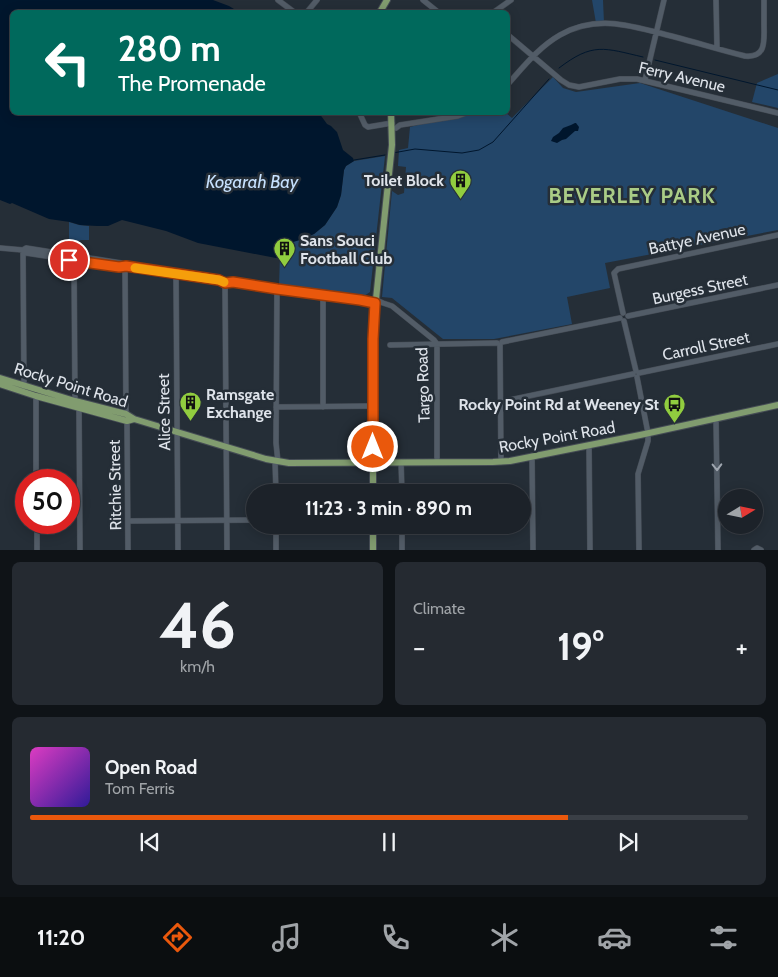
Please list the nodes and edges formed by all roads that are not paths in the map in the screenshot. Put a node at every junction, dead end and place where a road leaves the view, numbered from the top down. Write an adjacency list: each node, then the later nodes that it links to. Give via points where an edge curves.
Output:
1 (278, 0): 8 (street)
2 (317, 0): 9 (street)
3 (423, 0): 10 (street)
4 (511, 0): 11 (street)
5 (664, 0): 12 (street)
6 (716, 0): 14 (street)
7 (764, 0): 14 (street, via 764,46 760,51 749,56)
8 (291, 10)
9 (308, 10)
10 (436, 10)
11 (497, 10)
12 (657, 32): 14 (street); 15 (street, via 624,24 590,24 560,35); 16 (street)
13 (510, 36): 15 (street, Ferry Avenue)
14 (716, 48)
15 (533, 56): 16 (street, Ferry Avenue, via 574,86 626,78); 17 (street)
16 (645, 80): 18 (street, Ferry Avenue)
17 (510, 82)
18 (778, 113)
19 (360, 115): 22 (street, via 368,126)
20 (394, 115): 22 (main road)
21 (454, 115): 22 (street)
22 (396, 124): 33 (main road)
23 (778, 235): 34 (street, Battye Avenue, via 616,270)
24 (0, 248): 25 (street)
25 (23, 250): 26 (street); 27 (street, via 70,254); 42 (street)
26 (74, 260): 27 (street); 44 (street)
27 (126, 266): 28 (street); 51 (street, Ritchie Street)
28 (176, 274): 29 (street); 53 (street, Alice Street)
29 (225, 283): 31 (street); 56 (street)
30 (778, 285): 34 (street, Burgess Street)
31 (277, 289): 32 (street); 48 (street)
32 (323, 295): 33 (street); 49 (street)
33 (376, 301): 36 (street, Targo Road, via 392,306); 47 (main road)
34 (624, 317): 37 (street, Burgess Street); 39 (street)
35 (390, 344): 36 (street, Burgess Street)
36 (437, 344): 37 (street, Burgess Street); 60 (street, Targo Road)
37 (500, 344): 45 (street)
38 (778, 344): 39 (street, Carroll Street)
39 (636, 374): 45 (street, Carroll Street); 54 (street)
40 (0, 378): 42 (main road, Rocky Point Road)
41 (0, 384): 42 (main road, Rocky Point Road)
42 (24, 388): 43 (main road, Rocky Point Road); 44 (main road, Rocky Point Road)
43 (36, 396): 50 (main road, Rocky Point Road); 63 (street)
44 (75, 401): 51 (main road, Rocky Point Road)
45 (500, 402): 61 (street)
46 (778, 405): 52 (main road, Rocky Point Road)
47 (373, 406): 49 (street); 62 (main road)
48 (276, 407): 49 (street); 58 (street)
49 (323, 407)
50 (80, 408): 51 (main road, Rocky Point Road); 76 (street)
51 (129, 418): 53 (main road, Rocky Point Road); 68 (street, Ritchie Street)
52 (716, 418): 54 (main road, Rocky Point Road); 86 (street, one-way to 86)
53 (177, 432): 56 (main road, Rocky Point Road); 69 (street, Alice Street)
54 (648, 433): 55 (main road, Rocky Point Road); 85 (street, via 638,474)
55 (589, 444): 57 (main road, Rocky Point Road); 84 (street)
56 (226, 447): 58 (main road, Rocky Point Road); 70 (street)
57 (532, 456): 61 (main road, Rocky Point Road); 83 (street)
58 (277, 462): 62 (main road, Rocky Point Road); 64 (street)
59 (401, 462): 60 (main road, Rocky Point Road); 62 (main road, Rocky Point Road); 66 (street)
60 (437, 462): 61 (main road, Rocky Point Road)
61 (501, 462)
62 (373, 463): 65 (main road)
63 (36, 469)
64 (276, 484)
65 (373, 484)
66 (402, 484)
67 (246, 520): 70 (street)
68 (128, 521): 69 (street); 77 (street, Ritchie Street)
69 (178, 521): 70 (street); 78 (street, Alice Street)
70 (227, 521): 79 (street)
71 (37, 534): 75 (street)
72 (276, 534): 80 (street)
73 (373, 534): 81 (main road)
74 (402, 534): 82 (street)
75 (37, 550)
76 (80, 550)
77 (128, 550)
78 (178, 550)
79 (227, 550)
80 (276, 550)
81 (374, 550)
82 (402, 550)
83 (533, 550)
84 (590, 550)
85 (639, 550)
86 (718, 550)
87 (754, 550): 88 (street)
88 (761, 550)

